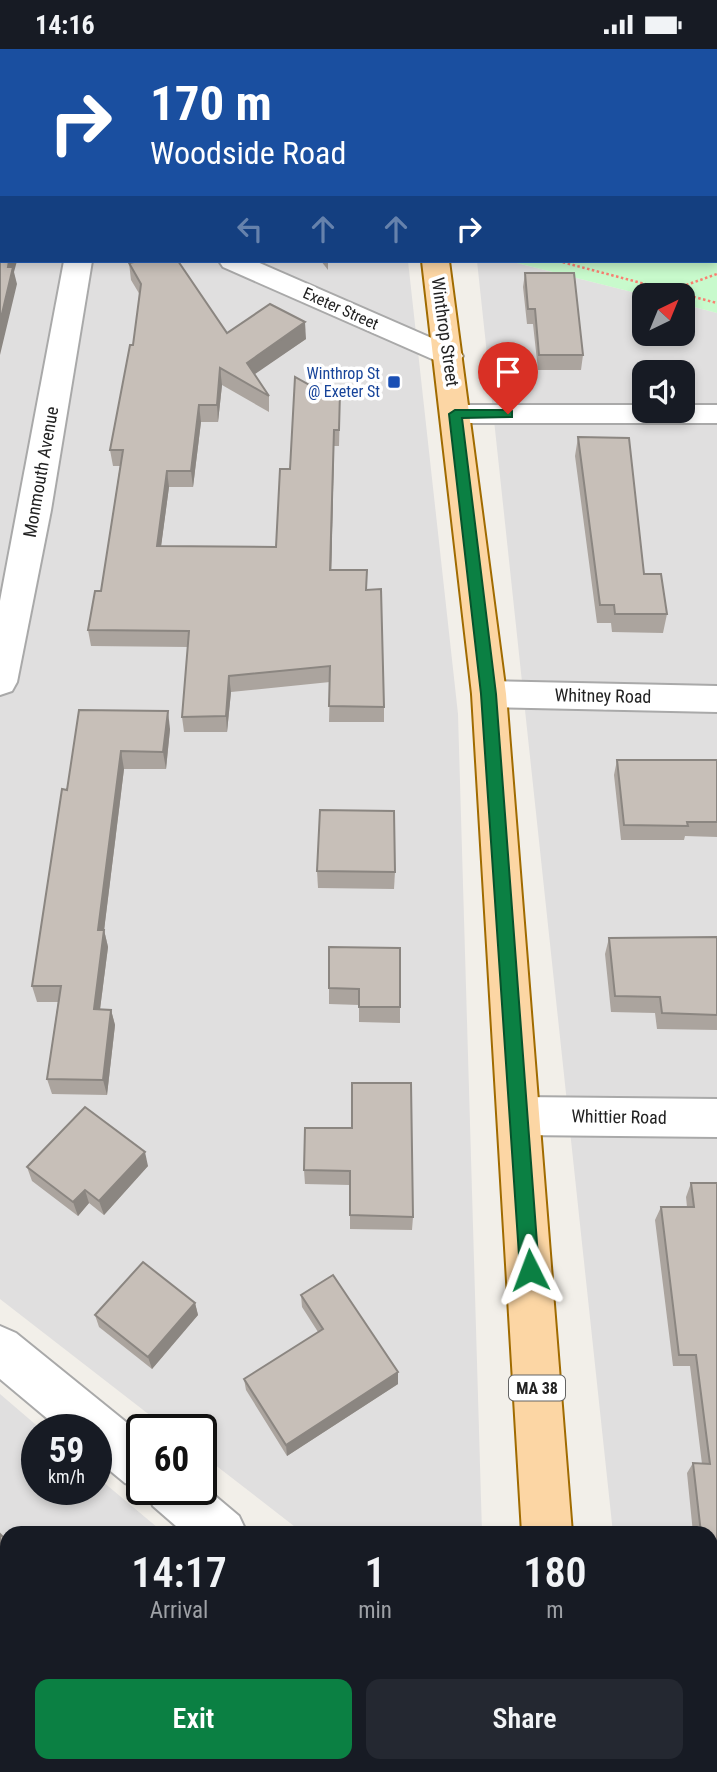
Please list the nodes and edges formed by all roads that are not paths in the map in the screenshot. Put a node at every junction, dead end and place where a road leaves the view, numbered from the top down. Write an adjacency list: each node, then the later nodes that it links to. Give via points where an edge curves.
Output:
1 (78, 263): 7 (street, Monmouth Avenue)
2 (238, 263): 4 (street, Exeter Street)
3 (435, 263): 4 (main road, Winthrop Street / MA 38)
4 (449, 356): 5 (main road, Winthrop Street / MA 38)
5 (455, 414): 6 (street); 8 (main road, Winthrop Street / MA 38)
6 (717, 414)
7 (0, 682)
8 (489, 694): 9 (street, Whitney Road); 10 (main road, Winthrop Street / MA 38)
9 (717, 699)
10 (520, 1116): 11 (street, Whittier Road); 16 (main road, Winthrop Street / MA 38)
11 (717, 1118)
12 (0, 1349): 13 (street)
13 (126, 1453)
14 (189, 1505): 15 (street)
15 (214, 1526)
16 (547, 1526)

